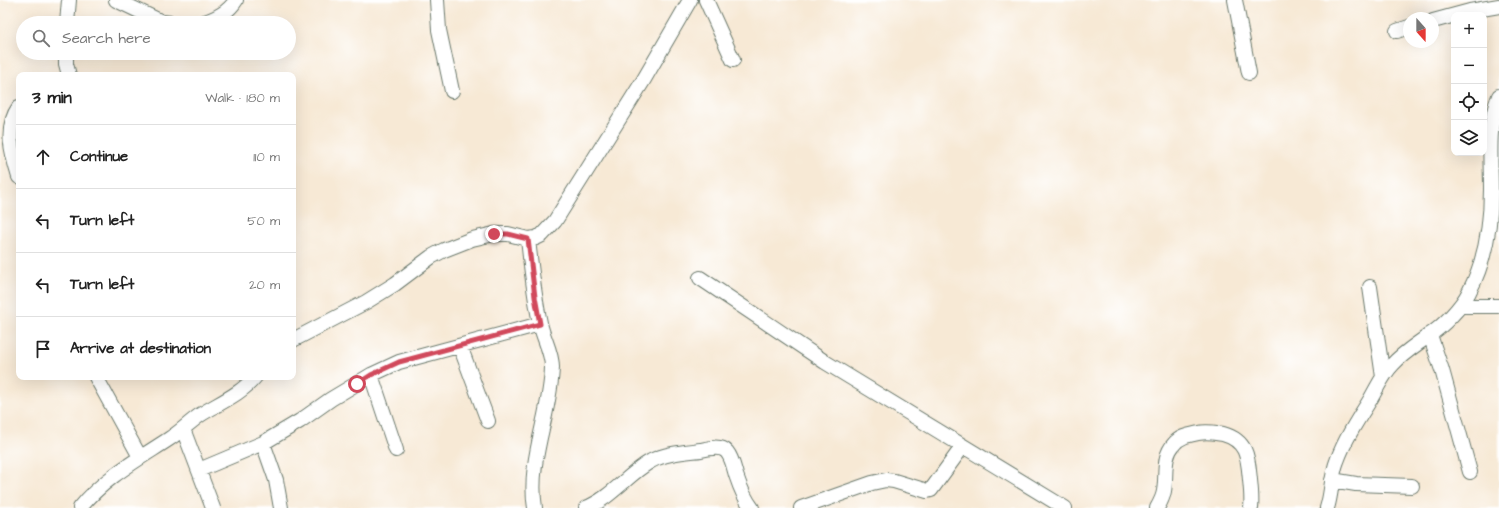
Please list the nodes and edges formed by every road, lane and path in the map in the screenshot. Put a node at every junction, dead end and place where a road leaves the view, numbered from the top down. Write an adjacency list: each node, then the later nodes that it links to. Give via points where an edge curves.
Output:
1 (69, 0): 9 (street)
2 (116, 0): 10 (street)
3 (236, 0): 11 (street, via 231,8)
4 (437, 0): 17 (street, via 440,36)
5 (690, 0): 21 (street, via 643,81 555,221 542,235)
6 (706, 0): 14 (street)
7 (1235, 0): 16 (street)
8 (1499, 6): 12 (street)
9 (68, 16)
10 (149, 16)
11 (218, 16)
12 (1439, 19)
13 (66, 60): 15 (street)
14 (733, 60)
15 (67, 72)
16 (1249, 73)
17 (452, 91)
18 (1499, 96): 24 (street, via 1493,122 1490,158 1488,236 1473,284)
19 (16, 114): 20 (street, via 10,140)
20 (16, 165)
21 (528, 239): 26 (street); 28 (street, via 508,234 494,234 458,244 431,257 366,302)
22 (700, 278): 37 (street, via 825,362)
23 (1370, 287): 31 (street)
24 (1460, 306): 25 (street); 27 (street)
25 (1499, 306)
26 (540, 324): 29 (street); 48 (street, via 552,364 552,376 533,481)
27 (1430, 336): 31 (street, via 1400,356); 41 (street)
28 (296, 338)
29 (460, 346): 30 (street, via 399,362); 34 (street)
30 (371, 375): 36 (street); 38 (street)
31 (1383, 377): 42 (street, via 1343,445)
32 (98, 380): 39 (street)
33 (252, 380): 35 (street, via 240,391)
34 (488, 421)
35 (183, 429): 39 (street); 40 (street)
36 (263, 443): 40 (street); 47 (street, via 276,480)
37 (963, 446): 51 (street, via 931,490 886,480); 52 (street)
38 (396, 450)
39 (140, 457): 45 (street, via 98,488)
40 (199, 470): 46 (street)
41 (1470, 472)
42 (1332, 480): 43 (street, via 1356,484); 44 (street)
43 (1412, 486)
44 (1331, 504)
45 (80, 508)
46 (213, 508)
47 (281, 508)
48 (535, 508)
49 (586, 508): 50 (street, via 650,461 661,456 714,448 722,448 727,452 744,498)
50 (752, 508)
51 (801, 508)
52 (1065, 508)
53 (1157, 508): 54 (street, via 1164,491 1165,467 1174,443 1203,432 1231,436 1242,446 1248,464)
54 (1251, 508)

